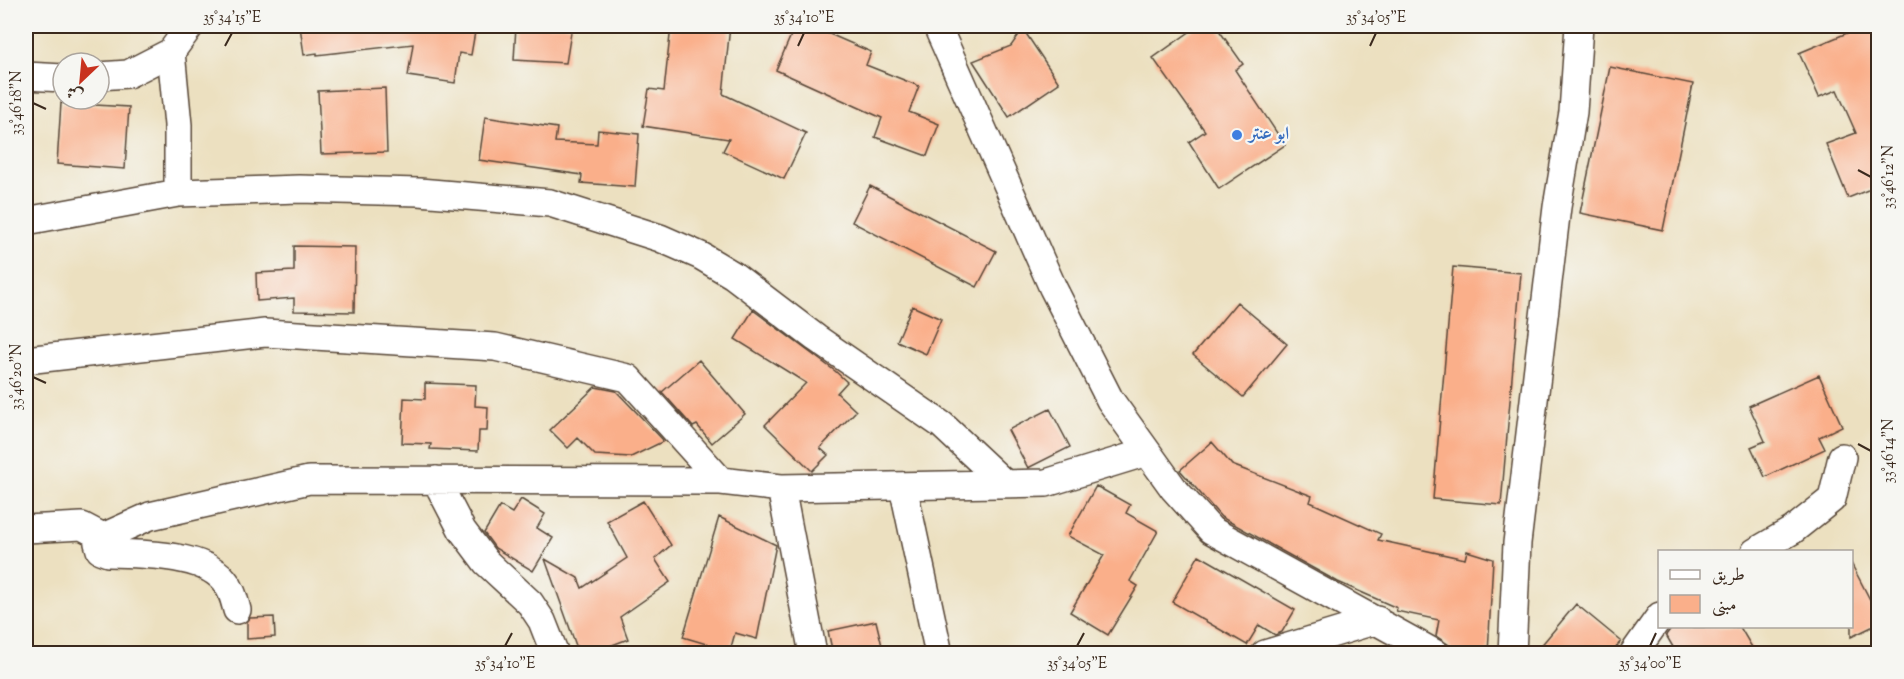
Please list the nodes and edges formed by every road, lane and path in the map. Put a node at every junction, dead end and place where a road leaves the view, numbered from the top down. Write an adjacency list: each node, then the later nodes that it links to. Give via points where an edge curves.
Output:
1 (190, 26): 4 (street)
2 (937, 26): 11 (street, via 1053,288 1110,400)
3 (1579, 26): 29 (street, via 1574,112 1557,207 1516,543)
4 (171, 52): 5 (street, via 128,74); 8 (street, via 178,125)
5 (111, 75)
6 (26, 76): 7 (street)
7 (51, 77)
8 (178, 193): 9 (street); 15 (street, via 311,189 419,192 550,203 660,238 733,275 942,425)
9 (26, 220)
10 (26, 360): 14 (street, via 265,333 495,347 628,378)
11 (1147, 452): 15 (street, via 1046,483); 23 (street, via 1211,530)
12 (1842, 458): 20 (street, via 1832,499 1793,530)
13 (436, 480): 14 (street); 19 (street, via 309,480 150,516); 24 (street, via 462,530 480,554 530,603)
14 (721, 481): 17 (street)
15 (1005, 484): 16 (street)
16 (903, 486): 17 (street); 26 (street)
17 (781, 488): 25 (street)
18 (26, 528): 19 (street, via 82,526)
19 (103, 537): 21 (street, via 98,543 100,550 108,553 173,557 202,565 224,579)
20 (1758, 550)
21 (237, 610)
22 (1658, 617): 30 (street)
23 (1377, 620): 27 (street); 28 (street)
24 (555, 654)
25 (813, 654)
26 (939, 654)
27 (1265, 654)
28 (1436, 654)
29 (1512, 654)
30 (1633, 654)

